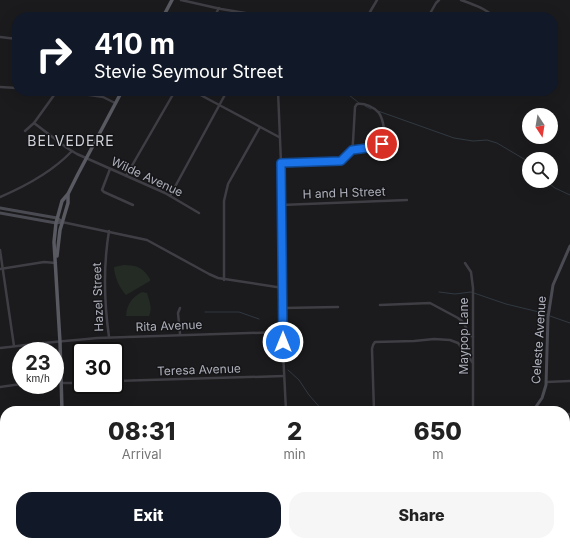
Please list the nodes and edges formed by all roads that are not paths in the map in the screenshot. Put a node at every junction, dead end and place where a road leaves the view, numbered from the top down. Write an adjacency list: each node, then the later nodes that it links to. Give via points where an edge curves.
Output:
1 (172, 0): 9 (main road)
2 (181, 0): 8 (street)
3 (377, 0): 12 (street)
4 (439, 0): 13 (street)
5 (461, 0): 7 (street)
6 (477, 0): 7 (street)
7 (475, 5): 14 (street)
8 (219, 8): 10 (street); 11 (street)
9 (166, 12)
10 (217, 12)
11 (242, 12)
12 (370, 12)
13 (431, 12)
14 (488, 12)
15 (0, 37): 16 (street)
16 (12, 38)
17 (0, 86): 18 (street)
18 (12, 87)
19 (54, 96): 28 (street)
20 (94, 96): 26 (street)
21 (120, 96): 26 (main road)
22 (172, 96): 37 (street)
23 (203, 96): 27 (street)
24 (224, 96): 27 (street)
25 (278, 96): 31 (street)
26 (116, 103): 34 (main road)
27 (220, 105): 29 (street); 39 (street)
28 (34, 123): 30 (street); 33 (street, Wilde Avenue)
29 (260, 127): 31 (street); 56 (street, via 225,192)
30 (25, 131)
31 (279, 137): 35 (street)
32 (352, 150): 32 (street, via 375,147 384,141 382,119 370,106 357,104 355,107); 35 (street, via 341,161)
33 (72, 151): 34 (street, Wilde Avenue); 40 (street, via 41,176)
34 (86, 158): 36 (street, Wilde Avenue); 38 (main road)
35 (281, 163): 43 (street)
36 (110, 169): 37 (street, Wilde Avenue); 42 (street, via 102,190)
37 (126, 176): 39 (street, Wilde Avenue)
38 (68, 194): 47 (main road, via 62,201); 48 (main road)
39 (170, 196): 45 (street, Wilde Avenue)
40 (0, 197)
41 (407, 200): 43 (street, H and H Street)
42 (133, 205)
43 (281, 205): 57 (street)
44 (0, 208): 47 (street)
45 (199, 212)
46 (0, 213): 49 (street)
47 (57, 218): 48 (street); 49 (main road)
48 (62, 222): 49 (street); 50 (street); 53 (main road)
49 (56, 223): 53 (main road)
50 (109, 231): 56 (street, via 147,240); 64 (street, Hazel Street, via 104,272)
51 (570, 246): 73 (street, Celeste Avenue, via 554,281 550,298)
52 (0, 250): 55 (street)
53 (56, 263): 55 (street, via 44,262); 67 (main road)
54 (465, 263): 65 (street, Maypop Lane, via 472,279)
55 (1, 268): 66 (street)
56 (224, 280): 57 (street)
57 (283, 288): 61 (street)
58 (380, 305): 65 (street, via 430,303 463,322)
59 (338, 307): 61 (street)
60 (180, 308): 63 (street)
61 (283, 308): 62 (street)
62 (283, 332): 63 (street, Rita Avenue); 71 (street)
63 (180, 334): 64 (street, Rita Avenue)
64 (109, 337): 67 (street, Rita Avenue)
65 (473, 338): 70 (street, Maypop Lane)
66 (13, 342)
67 (58, 342)
68 (12, 346): 69 (street, Rita Avenue)
69 (0, 348)
70 (473, 363): 80 (street, via 458,344 450,340 375,342 372,349); 81 (street, Maypop Lane)
71 (285, 376): 72 (street, Teresa Avenue); 79 (street)
72 (124, 381)
73 (546, 382): 74 (street); 82 (street, Celeste Avenue, via 544,394)
74 (570, 382)
75 (12, 385): 76 (street)
76 (0, 387)
77 (61, 394): 78 (main road)
78 (62, 406)
79 (286, 406)
80 (374, 406)
81 (473, 406)
82 (536, 406)

